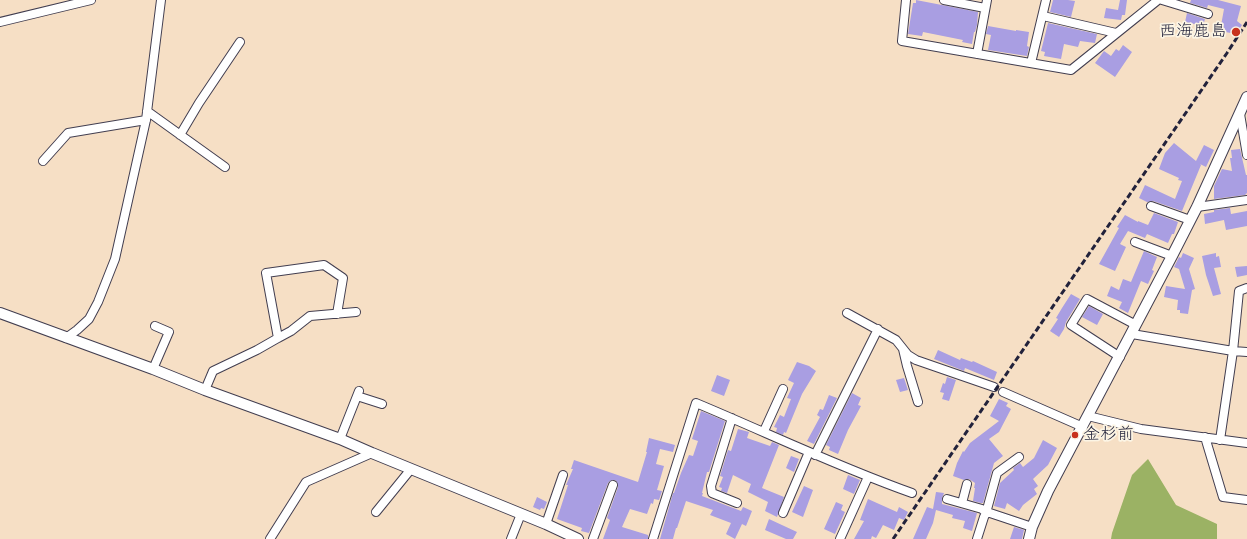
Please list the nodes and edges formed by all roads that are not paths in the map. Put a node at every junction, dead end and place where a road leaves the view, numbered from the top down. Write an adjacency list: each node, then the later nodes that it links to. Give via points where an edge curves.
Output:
1 (92, 0): 11 (street)
2 (161, 0): 17 (street)
3 (906, 0): 14 (street, via 902,42)
4 (944, 0): 8 (street)
5 (1046, 0): 10 (street)
6 (1158, 0): 12 (street)
7 (1162, 0): 9 (street)
8 (986, 4): 14 (street)
9 (1208, 14)
10 (1043, 16): 12 (street); 15 (street)
11 (0, 22)
12 (1116, 33): 15 (street, via 1071,70)
13 (240, 42): 20 (street)
14 (977, 54): 15 (street)
15 (1031, 63)
16 (1247, 97): 18 (street)
17 (147, 111): 19 (street); 20 (street)
18 (1240, 114): 21 (street); 26 (street)
19 (146, 120): 22 (street, via 68,133); 38 (street, via 115,259 89,319)
20 (180, 135): 23 (street)
21 (1247, 155)
22 (43, 161)
23 (225, 167)
24 (1247, 200): 26 (street)
25 (1151, 206): 27 (street)
26 (1196, 207): 27 (street)
27 (1190, 220): 29 (street)
28 (1135, 242): 29 (street)
29 (1172, 256): 37 (street)
30 (1247, 288): 41 (street, via 1239,291)
31 (356, 312): 34 (street)
32 (0, 313): 38 (street)
33 (847, 313): 36 (street)
34 (337, 314): 39 (street, via 310,316); 39 (street, via 343,278 324,265 266,273)
35 (155, 326): 44 (street, via 169,332)
36 (878, 329): 40 (street, via 896,340); 60 (street)
37 (1134, 329): 41 (street); 43 (street); 43 (street, via 1087,299 1071,325)
38 (66, 338): 44 (street)
39 (278, 338): 47 (street, via 213,371)
40 (903, 348): 45 (street, via 916,360); 49 (street)
41 (1233, 351): 42 (street); 57 (street)
42 (1247, 352)
43 (1120, 357): 51 (street)
44 (153, 369): 47 (street)
45 (994, 387)
46 (783, 389): 54 (street)
47 (205, 390): 56 (street)
48 (1003, 392): 53 (street)
49 (918, 402)
50 (382, 404): 56 (street, via 358,394)
51 (1088, 416): 53 (street); 55 (street, via 1141,429)
52 (732, 418): 54 (street); 70 (street, via 711,486 712,493); 82 (street, via 696,403)
53 (1083, 427): 77 (street, via 1048,491)
54 (764, 431): 60 (street)
55 (1204, 437): 57 (street); 69 (street, via 1223,497)
56 (340, 439): 59 (street)
57 (1220, 440): 58 (street)
58 (1247, 443)
59 (372, 453): 62 (street); 78 (street, via 306,482)
60 (812, 454): 64 (street); 73 (street)
61 (1019, 457): 74 (street, via 997,473)
62 (411, 469): 72 (street); 75 (street)
63 (563, 475): 76 (street)
64 (868, 477): 67 (street); 83 (street)
65 (967, 484): 71 (street)
66 (613, 485): 81 (street)
67 (912, 493)
68 (947, 499): 71 (street)
69 (1247, 500)
70 (737, 503)
71 (962, 503): 74 (street, via 982,509)
72 (376, 512)
73 (783, 513)
74 (986, 513): 77 (street); 84 (street)
75 (521, 514): 76 (street); 79 (street)
76 (546, 524): 80 (street)
77 (1032, 527): 85 (street)
78 (270, 539)
79 (511, 539)
80 (578, 539)
81 (593, 539)
82 (652, 539)
83 (840, 539)
84 (978, 539)
85 (1029, 539)

